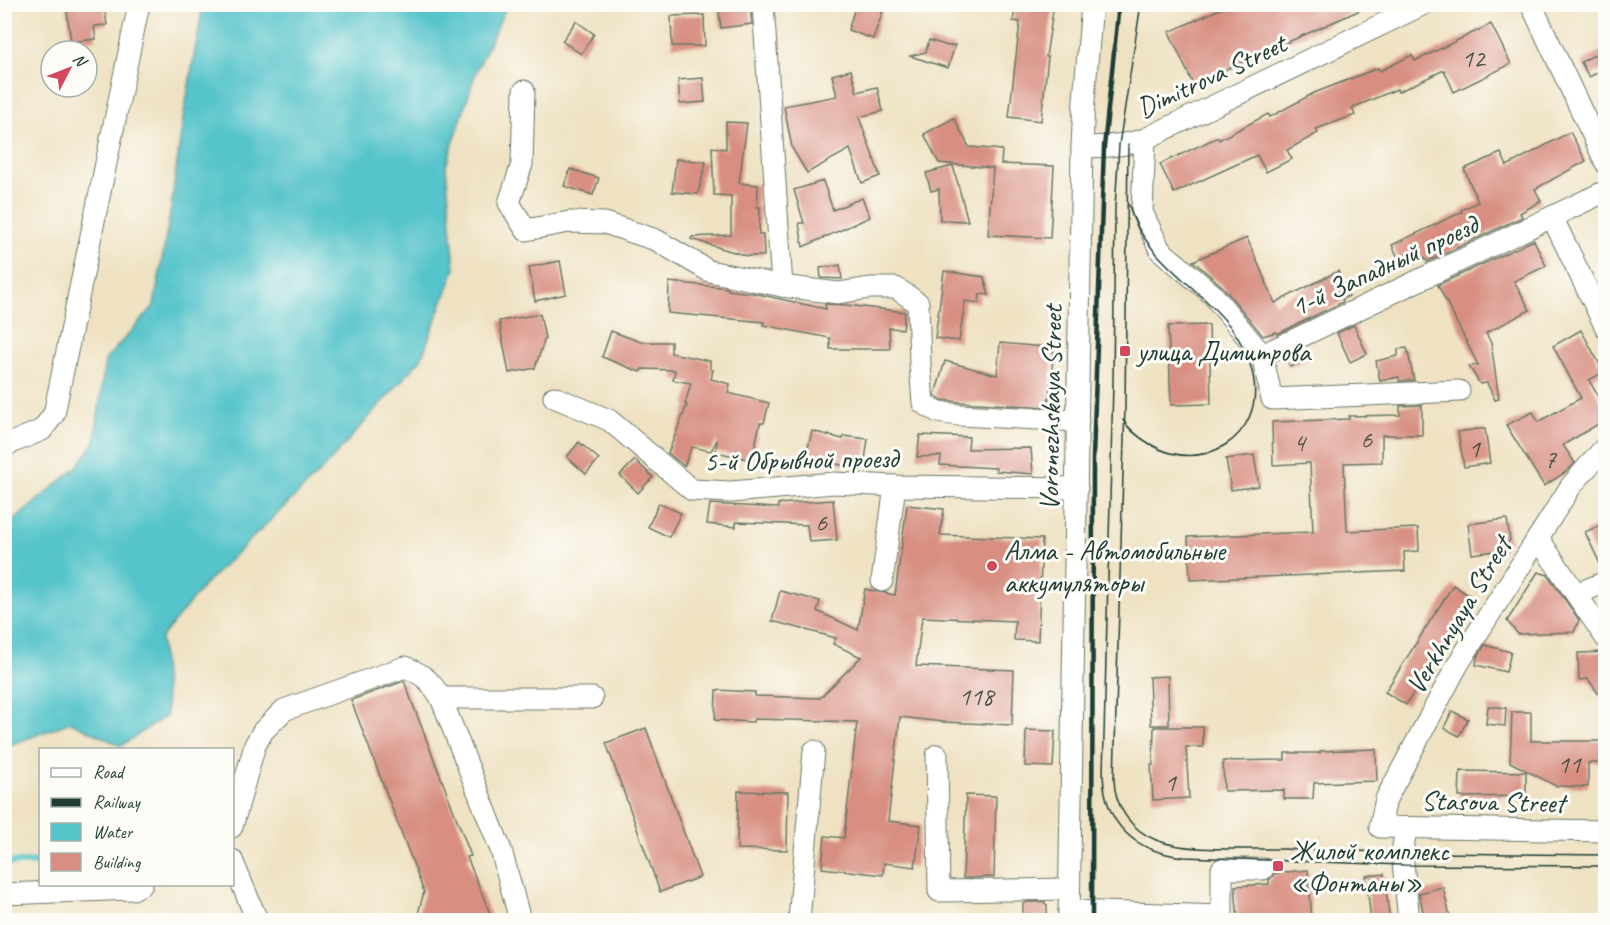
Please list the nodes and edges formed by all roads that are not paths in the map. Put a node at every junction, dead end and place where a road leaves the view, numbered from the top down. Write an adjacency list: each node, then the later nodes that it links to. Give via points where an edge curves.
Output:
1 (138, 4): 18 (street, via 54,414 42,430)
2 (763, 4): 12 (street)
3 (1092, 4): 8 (street, Voronezhskaya Street)
4 (1424, 4): 7 (street, Dimitrova Street)
5 (1531, 4): 9 (street)
6 (524, 91): 12 (street, via 522,164 509,203 525,230 569,222 605,223 656,240 709,271)
7 (1145, 139): 8 (street, Dimitrova Street); 14 (street, via 1142,212 1160,250 1212,294)
8 (1082, 147): 17 (street, Voronezhskaya Street)
9 (1605, 163)
10 (1605, 191): 11 (street, 1-й Западный проезд)
11 (1552, 217): 13 (street); 14 (street, 1-й Западный проезд)
12 (782, 286): 17 (street, via 838,293 896,288 918,303 924,403 938,412)
13 (1605, 328)
14 (1262, 355): 15 (street, via 1272,399)
15 (1459, 391)
16 (554, 397): 20 (street, 5-й Обрывной проезд, via 609,420 692,490 731,492 834,483)
17 (1078, 421): 21 (street, Voronezhskaya Street)
18 (4, 446)
19 (1605, 446): 22 (street, Verkhnyaya Street, via 1571,486)
20 (896, 486): 21 (street, 5-й Обрывной проезд); 23 (street)
21 (1077, 488): 38 (street, Voronezhskaya Street)
22 (1538, 538): 25 (street); 32 (street, Verkhnyaya Street, via 1458,664 1386,799)
23 (882, 581)
24 (1605, 582): 25 (street)
25 (1576, 594): 26 (street)
26 (1605, 638)
27 (441, 698): 28 (street); 31 (street, via 431,681 405,667 284,710 255,745); 42 (street, via 501,850)
28 (592, 698)
29 (814, 751): 43 (street)
30 (937, 755): 38 (street, via 939,891)
31 (234, 820)
32 (1380, 826): 33 (street, Stasova Street)
33 (1406, 828): 34 (street, Stasova Street); 44 (street, via 1402,854)
34 (1605, 831)
35 (234, 865): 41 (street)
36 (1263, 869): 40 (street, via 1222,869 1222,916)
37 (140, 886): 39 (street)
38 (1069, 889): 40 (street, Voronezhskaya Street)
39 (4, 894)
40 (1069, 916)
41 (257, 921)
42 (520, 921)
43 (799, 921)
44 (1409, 921)

